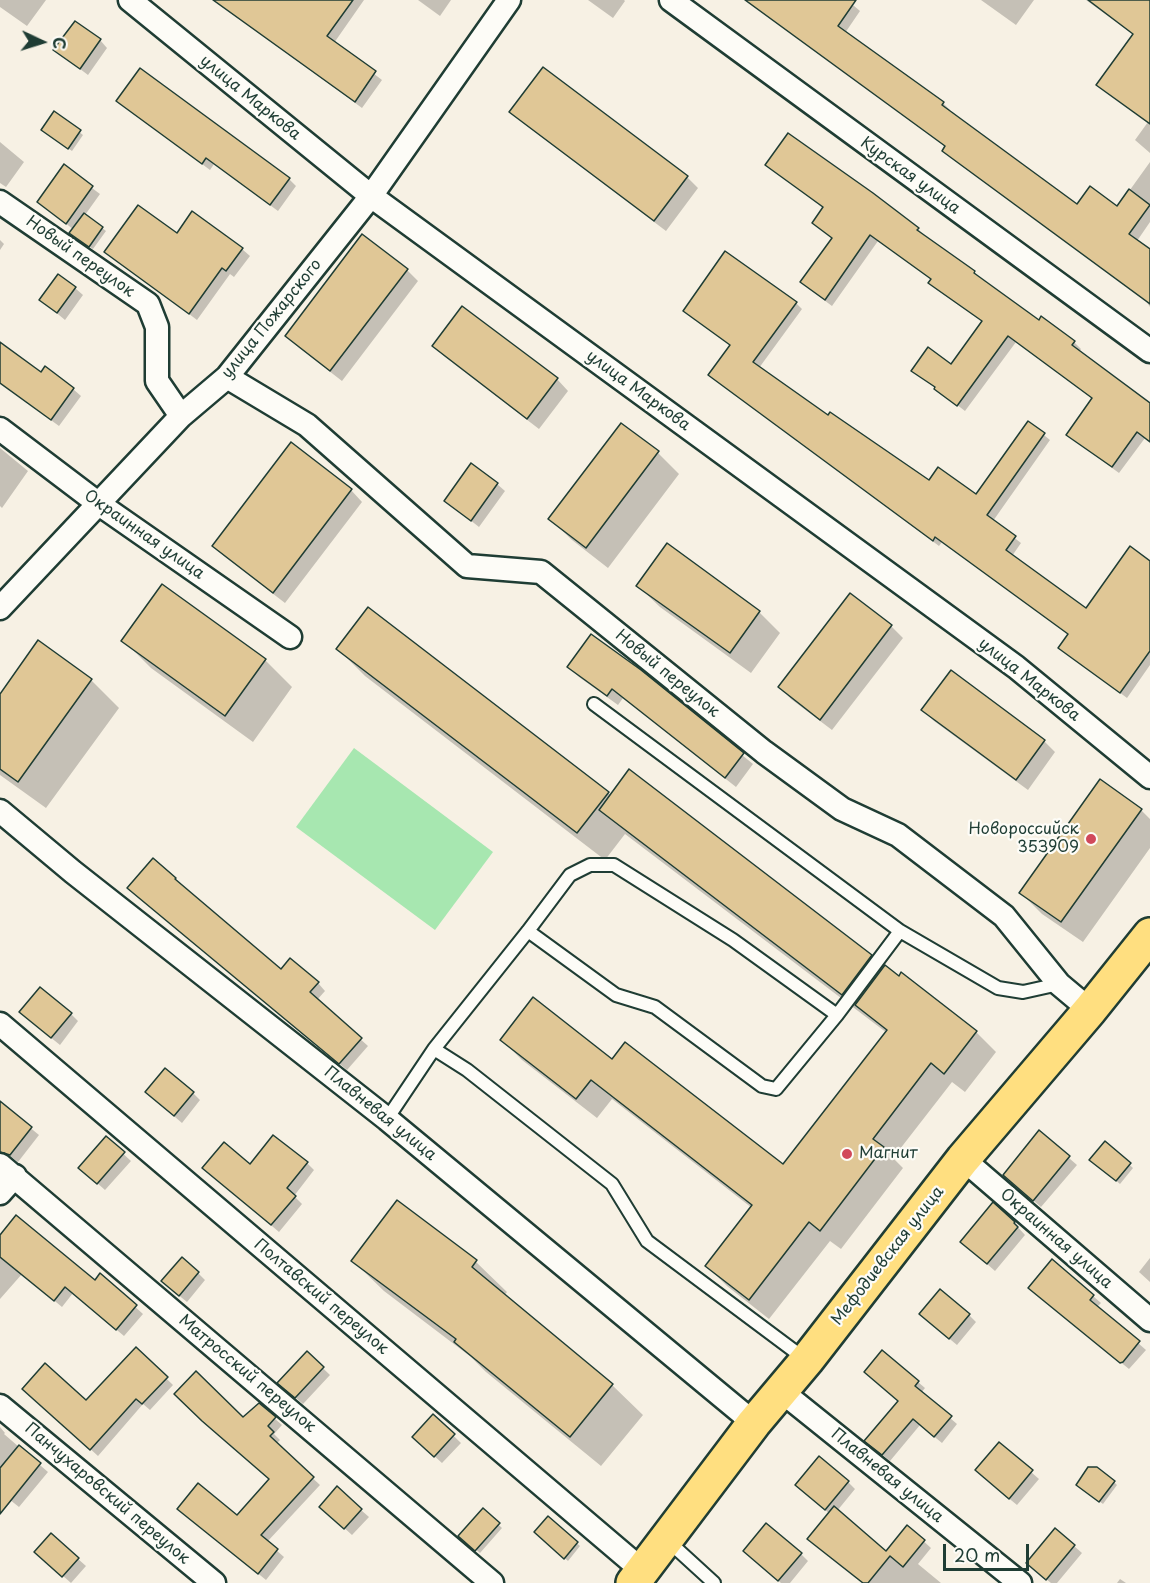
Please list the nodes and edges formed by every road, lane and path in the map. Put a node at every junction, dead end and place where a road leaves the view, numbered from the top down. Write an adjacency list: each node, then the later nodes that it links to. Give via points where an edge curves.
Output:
1 (130, 0): 4 (street, улица Маркова)
2 (509, 0): 4 (street, улица Пожарского)
3 (670, 0): 6 (street, Курская улица)
4 (371, 196): 7 (street, улица Пожарского); 14 (street, улица Маркова, via 1016,667)
5 (0, 202): 8 (street, Новый переулок, via 148,304 157,327 157,381)
6 (1150, 351)
7 (227, 376): 8 (street, улица Пожарского); 19 (street, Новый переулок, via 307,425 467,566 541,572 764,752 842,809 898,835 1004,916)
8 (181, 416): 10 (street, улица Пожарского)
9 (0, 429): 10 (street, Окраинная улица)
10 (99, 504): 11 (street, улица Пожарского); 12 (street, Окраинная улица)
11 (0, 608)
12 (291, 637)
13 (594, 704): 17 (lane)
14 (1150, 777)
15 (0, 811): 24 (street, Плавневая улица)
16 (528, 931): 21 (lane, via 570,875 590,865 614,865 733,940); 21 (lane, via 616,995 655,1007 762,1086 776,1089); 23 (lane)
17 (900, 931): 19 (lane, via 998,987 1023,992); 21 (lane)
18 (1150, 935): 20 (main road, Мефодиевская улица)
19 (1059, 984): 20 (street, Новый переулок)
20 (1090, 1010): 25 (main road, Мефодиевская улица)
21 (837, 1015)
22 (0, 1024): 34 (street, Полтавский переулок)
23 (434, 1049): 24 (lane); 29 (lane, via 467,1070 612,1184 647,1241)
24 (387, 1119): 32 (street, Плавневая улица)
25 (963, 1159): 28 (street, Окраинная улица); 29 (main road, Мефодиевская улица)
26 (7, 1171): 27 (street); 36 (street, Матросский переулок)
27 (0, 1193)
28 (1150, 1320)
29 (807, 1360): 30 (main road, Мефодиевская улица)
30 (781, 1391): 32 (main road, Мефодиевская улица); 38 (street, Плавневая улица)
31 (0, 1406): 35 (street, Панчухаровский переулок)
32 (754, 1423): 33 (main road, Мефодиевская улица)
33 (666, 1539): 34 (main road, Мефодиевская улица); 37 (lane)
34 (638, 1577)
35 (214, 1583)
36 (492, 1583)
37 (714, 1583)
38 (1020, 1583)

